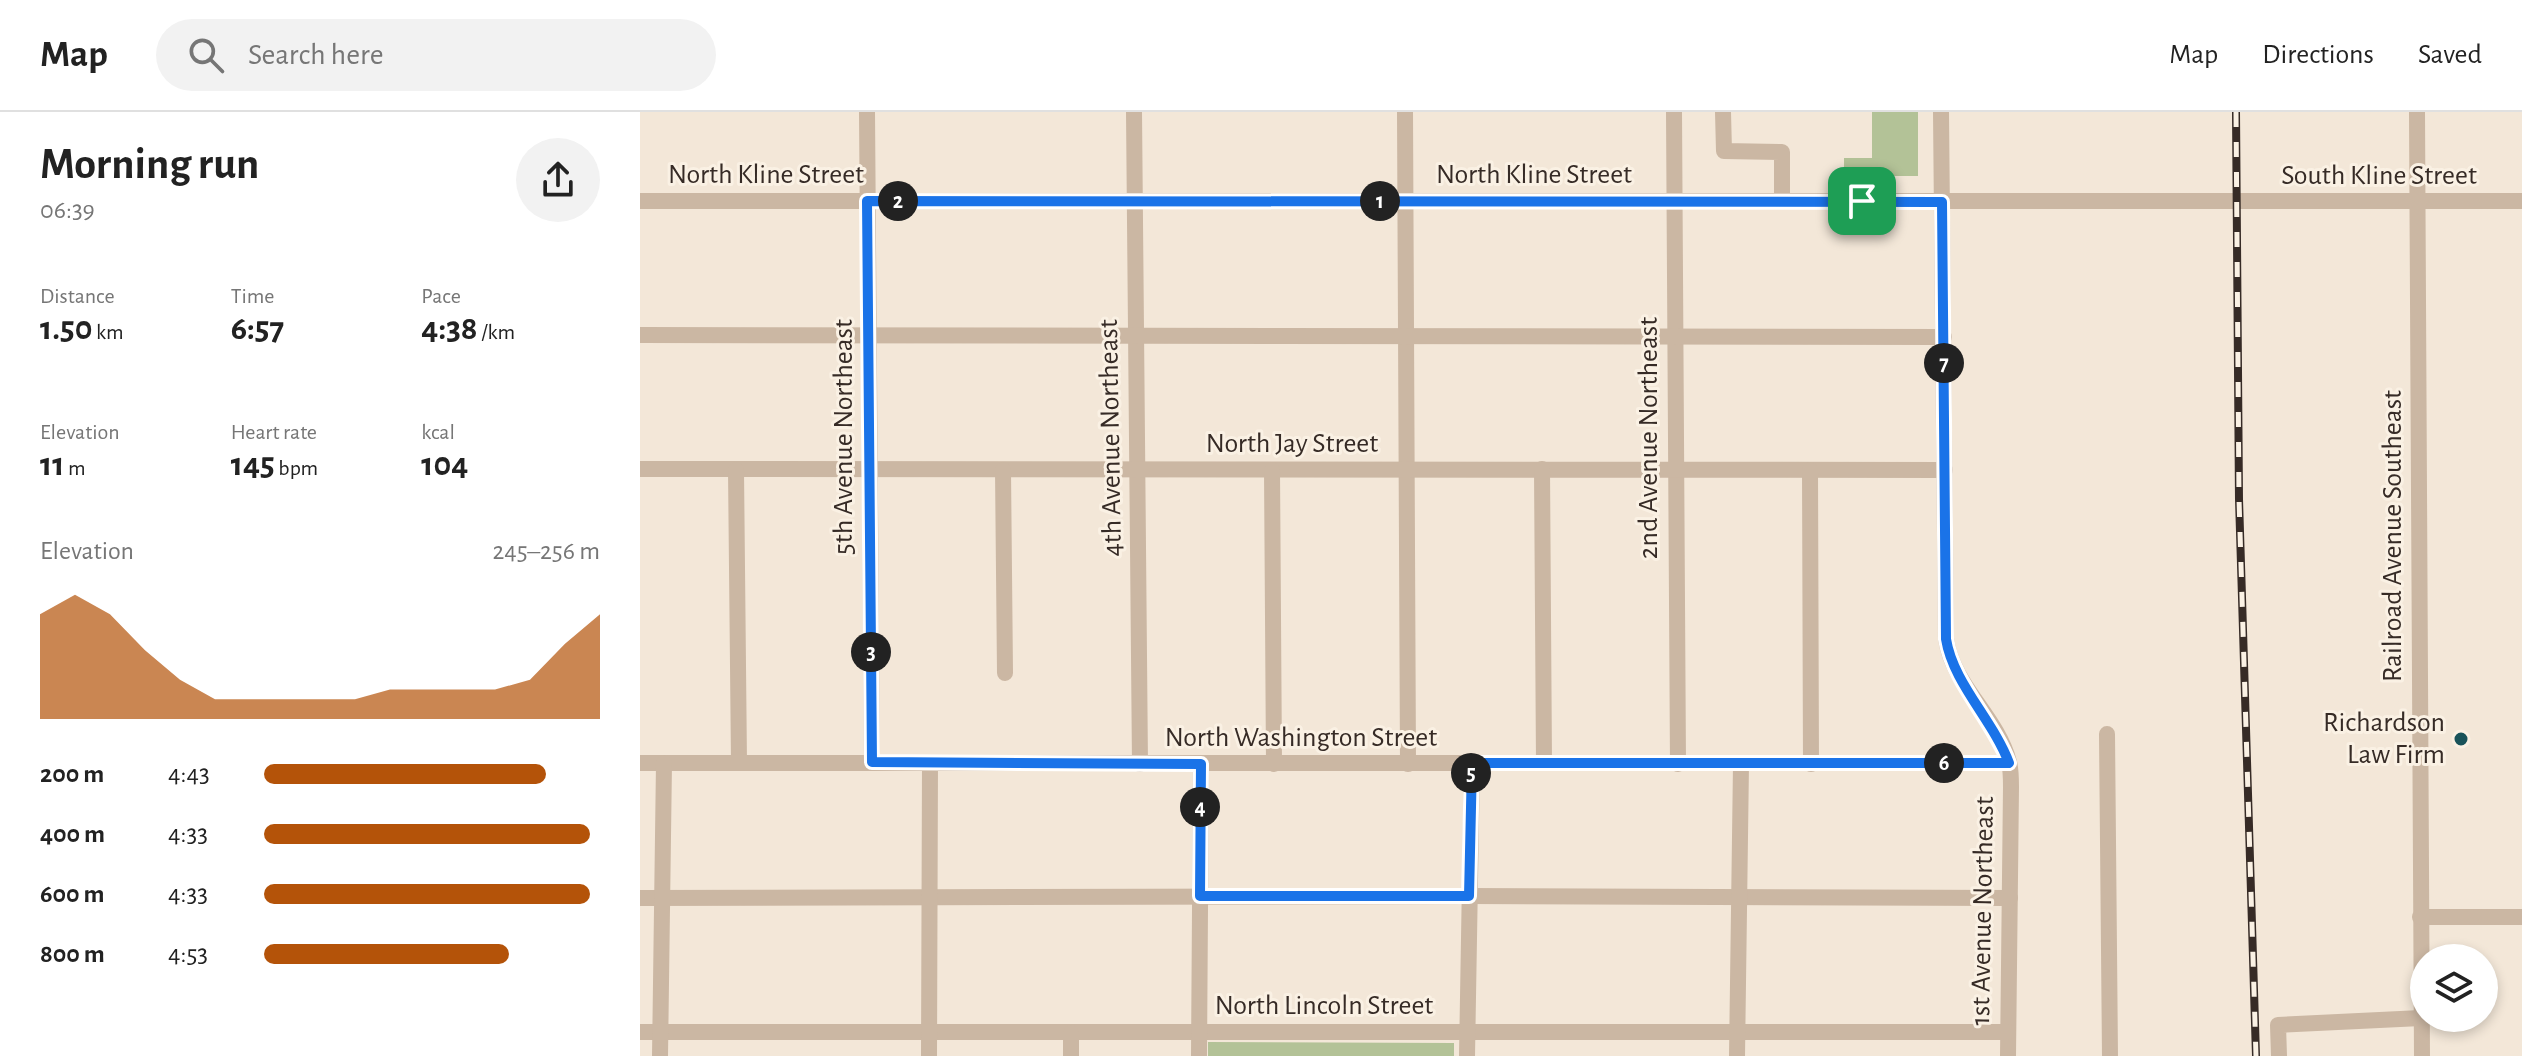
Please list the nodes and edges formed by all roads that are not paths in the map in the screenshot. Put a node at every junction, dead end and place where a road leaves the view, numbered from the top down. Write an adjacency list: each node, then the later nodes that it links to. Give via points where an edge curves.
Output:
1 (867, 112): 10 (street, 5th Avenue Northeast)
2 (1134, 112): 11 (street, 4th Avenue Northeast)
3 (1405, 112): 12 (street)
4 (1674, 112): 8 (street, 2nd Avenue Northeast)
5 (1723, 112): 13 (street, via 1724,151 1782,152)
6 (1941, 112): 16 (street, 1st Avenue Northeast)
7 (2417, 112): 17 (street, Railroad Avenue Southeast)
8 (1674, 200): 12 (street, North Kline Street); 13 (street, North Kline Street); 22 (street, 2nd Avenue Northeast)
9 (640, 201): 10 (street, North Kline Street)
10 (867, 201): 11 (street, North Kline Street); 19 (street, 5th Avenue Northeast)
11 (1135, 201): 12 (street, North Kline Street); 20 (street, 4th Avenue Northeast)
12 (1406, 201): 21 (street)
13 (1782, 201): 16 (street, North Kline Street)
14 (2236, 201): 16 (street, North Kline Street); 17 (street, South Kline Street)
15 (2522, 201): 17 (street, South Kline Street)
16 (1942, 202): 23 (street, 1st Avenue Northeast)
17 (2418, 202): 59 (street, Railroad Avenue Southeast)
18 (640, 335): 19 (street)
19 (869, 336): 20 (street); 25 (street, 5th Avenue Northeast)
20 (1136, 336): 21 (street); 29 (street, 4th Avenue Northeast)
21 (1406, 336): 22 (street); 31 (street)
22 (1675, 336): 23 (street); 32 (street, 2nd Avenue Northeast)
23 (1944, 337): 34 (street, 1st Avenue Northeast)
24 (640, 469): 27 (street, North Jay Street)
25 (870, 469): 27 (street, North Jay Street); 28 (street, North Jay Street); 37 (street, 5th Avenue Northeast)
26 (1542, 469): 31 (street, North Jay Street); 32 (street, North Jay Street); 43 (street)
27 (736, 470): 40 (street)
28 (1003, 470): 29 (street, North Jay Street); 35 (street)
29 (1138, 470): 30 (street, North Jay Street); 45 (street, 4th Avenue Northeast)
30 (1272, 470): 31 (street, North Jay Street); 47 (street)
31 (1407, 470): 48 (street)
32 (1675, 470): 33 (street, North Jay Street); 49 (street, 2nd Avenue Northeast)
33 (1810, 470): 34 (street, North Jay Street); 51 (street)
34 (1945, 470): 44 (street, 1st Avenue Northeast, via 1948,654)
35 (1005, 673)
36 (2107, 734): 79 (street)
37 (872, 762): 40 (street, North Washington Street); 41 (street, North Washington Street)
38 (640, 763): 39 (street, North Washington Street)
39 (664, 763): 40 (street, North Washington Street); 56 (street)
40 (739, 763)
41 (930, 763): 45 (street, North Washington Street); 57 (street)
42 (1472, 763): 43 (street, North Washington Street); 48 (street, North Washington Street); 53 (street)
43 (1544, 763): 49 (street, North Washington Street)
44 (2009, 763): 51 (street, North Washington Street); 58 (street, 1st Avenue Northeast)
45 (1140, 764): 46 (street, North Washington Street)
46 (1201, 764): 47 (street, North Washington Street); 52 (street)
47 (1274, 764): 48 (street, North Washington Street)
48 (1408, 764)
49 (1678, 764): 50 (street, North Washington Street)
50 (1741, 764): 51 (street, North Washington Street); 54 (street)
51 (1811, 764)
52 (1200, 896): 53 (street); 57 (street); 66 (street)
53 (1469, 896): 54 (street); 67 (street)
54 (1740, 897): 58 (street); 63 (street)
55 (640, 898): 56 (street)
56 (662, 898): 57 (street); 65 (street)
57 (930, 898): 70 (street)
58 (2010, 898): 68 (street, 1st Avenue Northeast)
59 (2420, 917): 60 (street); 61 (street, Railroad Avenue Southeast)
60 (2522, 917)
61 (2420, 944)
62 (2410, 1019): 80 (street, via 2278,1025)
63 (1737, 1031): 67 (street, North Lincoln Street); 68 (street, North Lincoln Street); 77 (street)
64 (640, 1032): 65 (street, North Lincoln Street)
65 (660, 1032): 70 (street, North Lincoln Street); 72 (street)
66 (1199, 1032): 67 (street, North Lincoln Street); 71 (street, North Lincoln Street); 75 (street)
67 (1468, 1032): 76 (street)
68 (2008, 1032): 78 (street, 1st Avenue Northeast)
69 (2421, 1032): 81 (street, Railroad Avenue Southeast)
70 (929, 1033): 71 (street, North Lincoln Street); 73 (street)
71 (1071, 1033): 74 (street)
72 (660, 1056)
73 (929, 1056)
74 (1071, 1056)
75 (1199, 1056)
76 (1467, 1056)
77 (1737, 1056)
78 (2008, 1056)
79 (2110, 1056)
80 (2279, 1056)
81 (2422, 1056)

